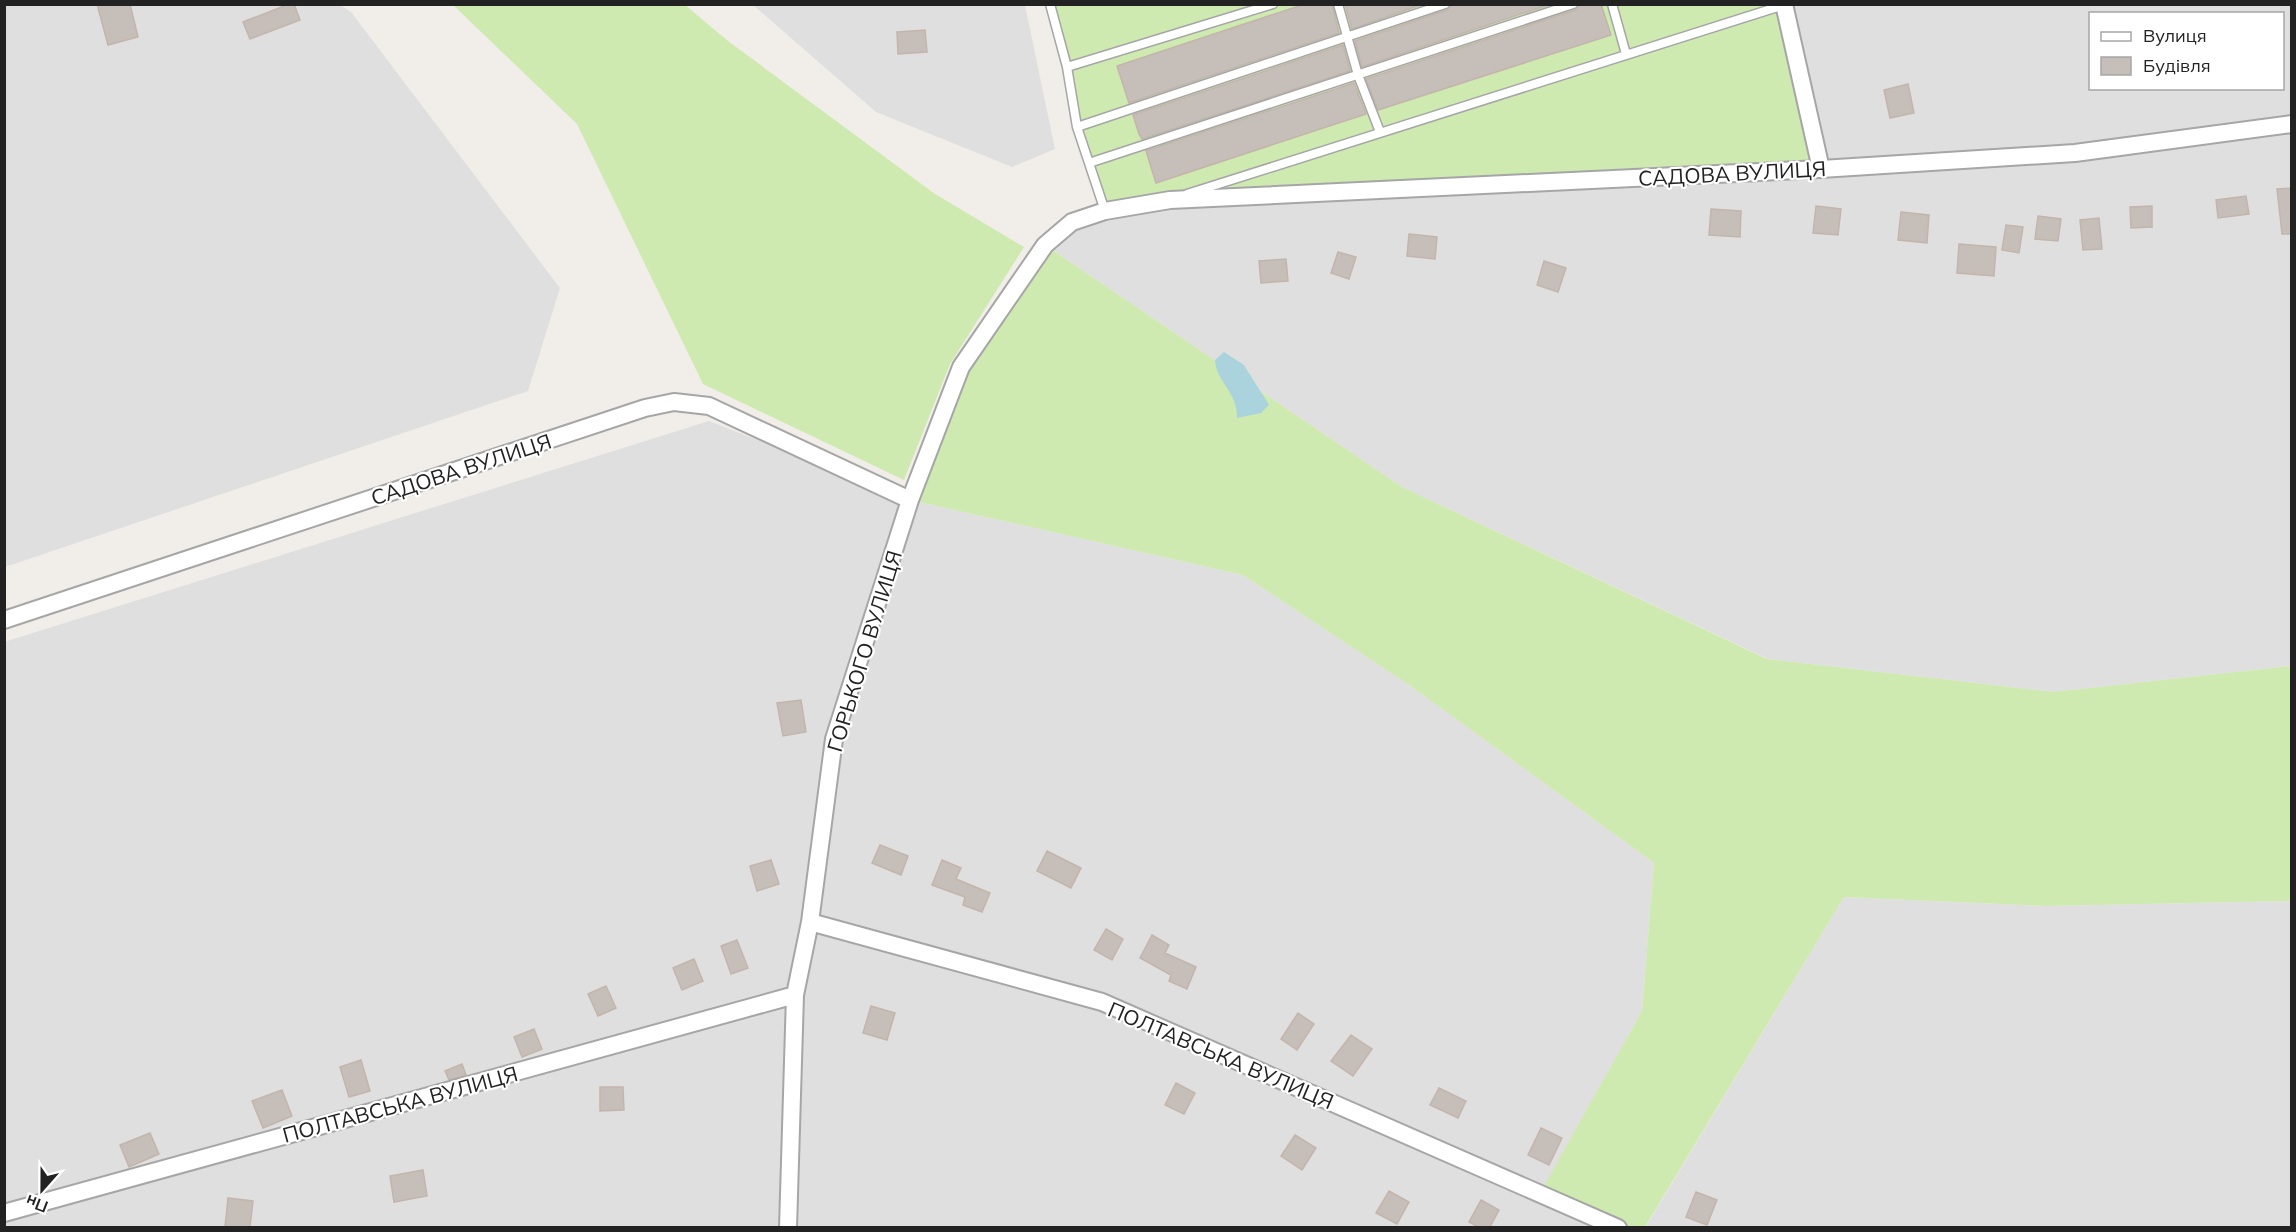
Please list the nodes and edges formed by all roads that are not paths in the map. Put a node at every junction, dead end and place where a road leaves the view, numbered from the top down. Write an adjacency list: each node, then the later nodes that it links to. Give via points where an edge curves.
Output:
1 (1050, 4): 10 (lane)
2 (1273, 4): 10 (lane)
3 (1338, 4): 8 (lane)
4 (1445, 4): 8 (lane)
5 (1573, 4): 11 (lane)
6 (1612, 4): 9 (lane)
7 (1784, 5): 9 (lane); 16 (street)
8 (1348, 38): 11 (lane); 13 (lane)
9 (1626, 54): 14 (lane)
10 (1067, 67): 13 (lane)
11 (1358, 75): 14 (lane); 15 (lane)
12 (2292, 124): 16 (street, САДОВА ВУЛИЦЯ, via 2075,153)
13 (1077, 127): 15 (lane)
14 (1380, 132): 17 (lane)
15 (1089, 163): 18 (lane)
16 (1821, 169): 17 (street, САДОВА ВУЛИЦЯ)
17 (1170, 200): 18 (street, ГОРЬКОГО ВУЛИЦЯ)
18 (1105, 210): 19 (street, ГОРЬКОГО ВУЛИЦЯ, via 1072,222 1045,245 961,367)
19 (910, 500): 20 (street, САДОВА ВУЛИЦЯ, via 709,406 674,402 645,408); 21 (street, ГОРЬКОГО ВУЛИЦЯ, via 834,739)
20 (4, 620)
21 (810, 922): 22 (street, ГОРЬКОГО ВУЛИЦЯ); 25 (street, ПОЛТАВСЬКА ВУЛИЦЯ, via 1102,1002)
22 (795, 995): 23 (street, ПОЛТАВСЬКА ВУЛИЦЯ); 24 (street, ГОРЬКОГО ВУЛИЦЯ)
23 (4, 1213)
24 (788, 1227)
25 (1618, 1227)

